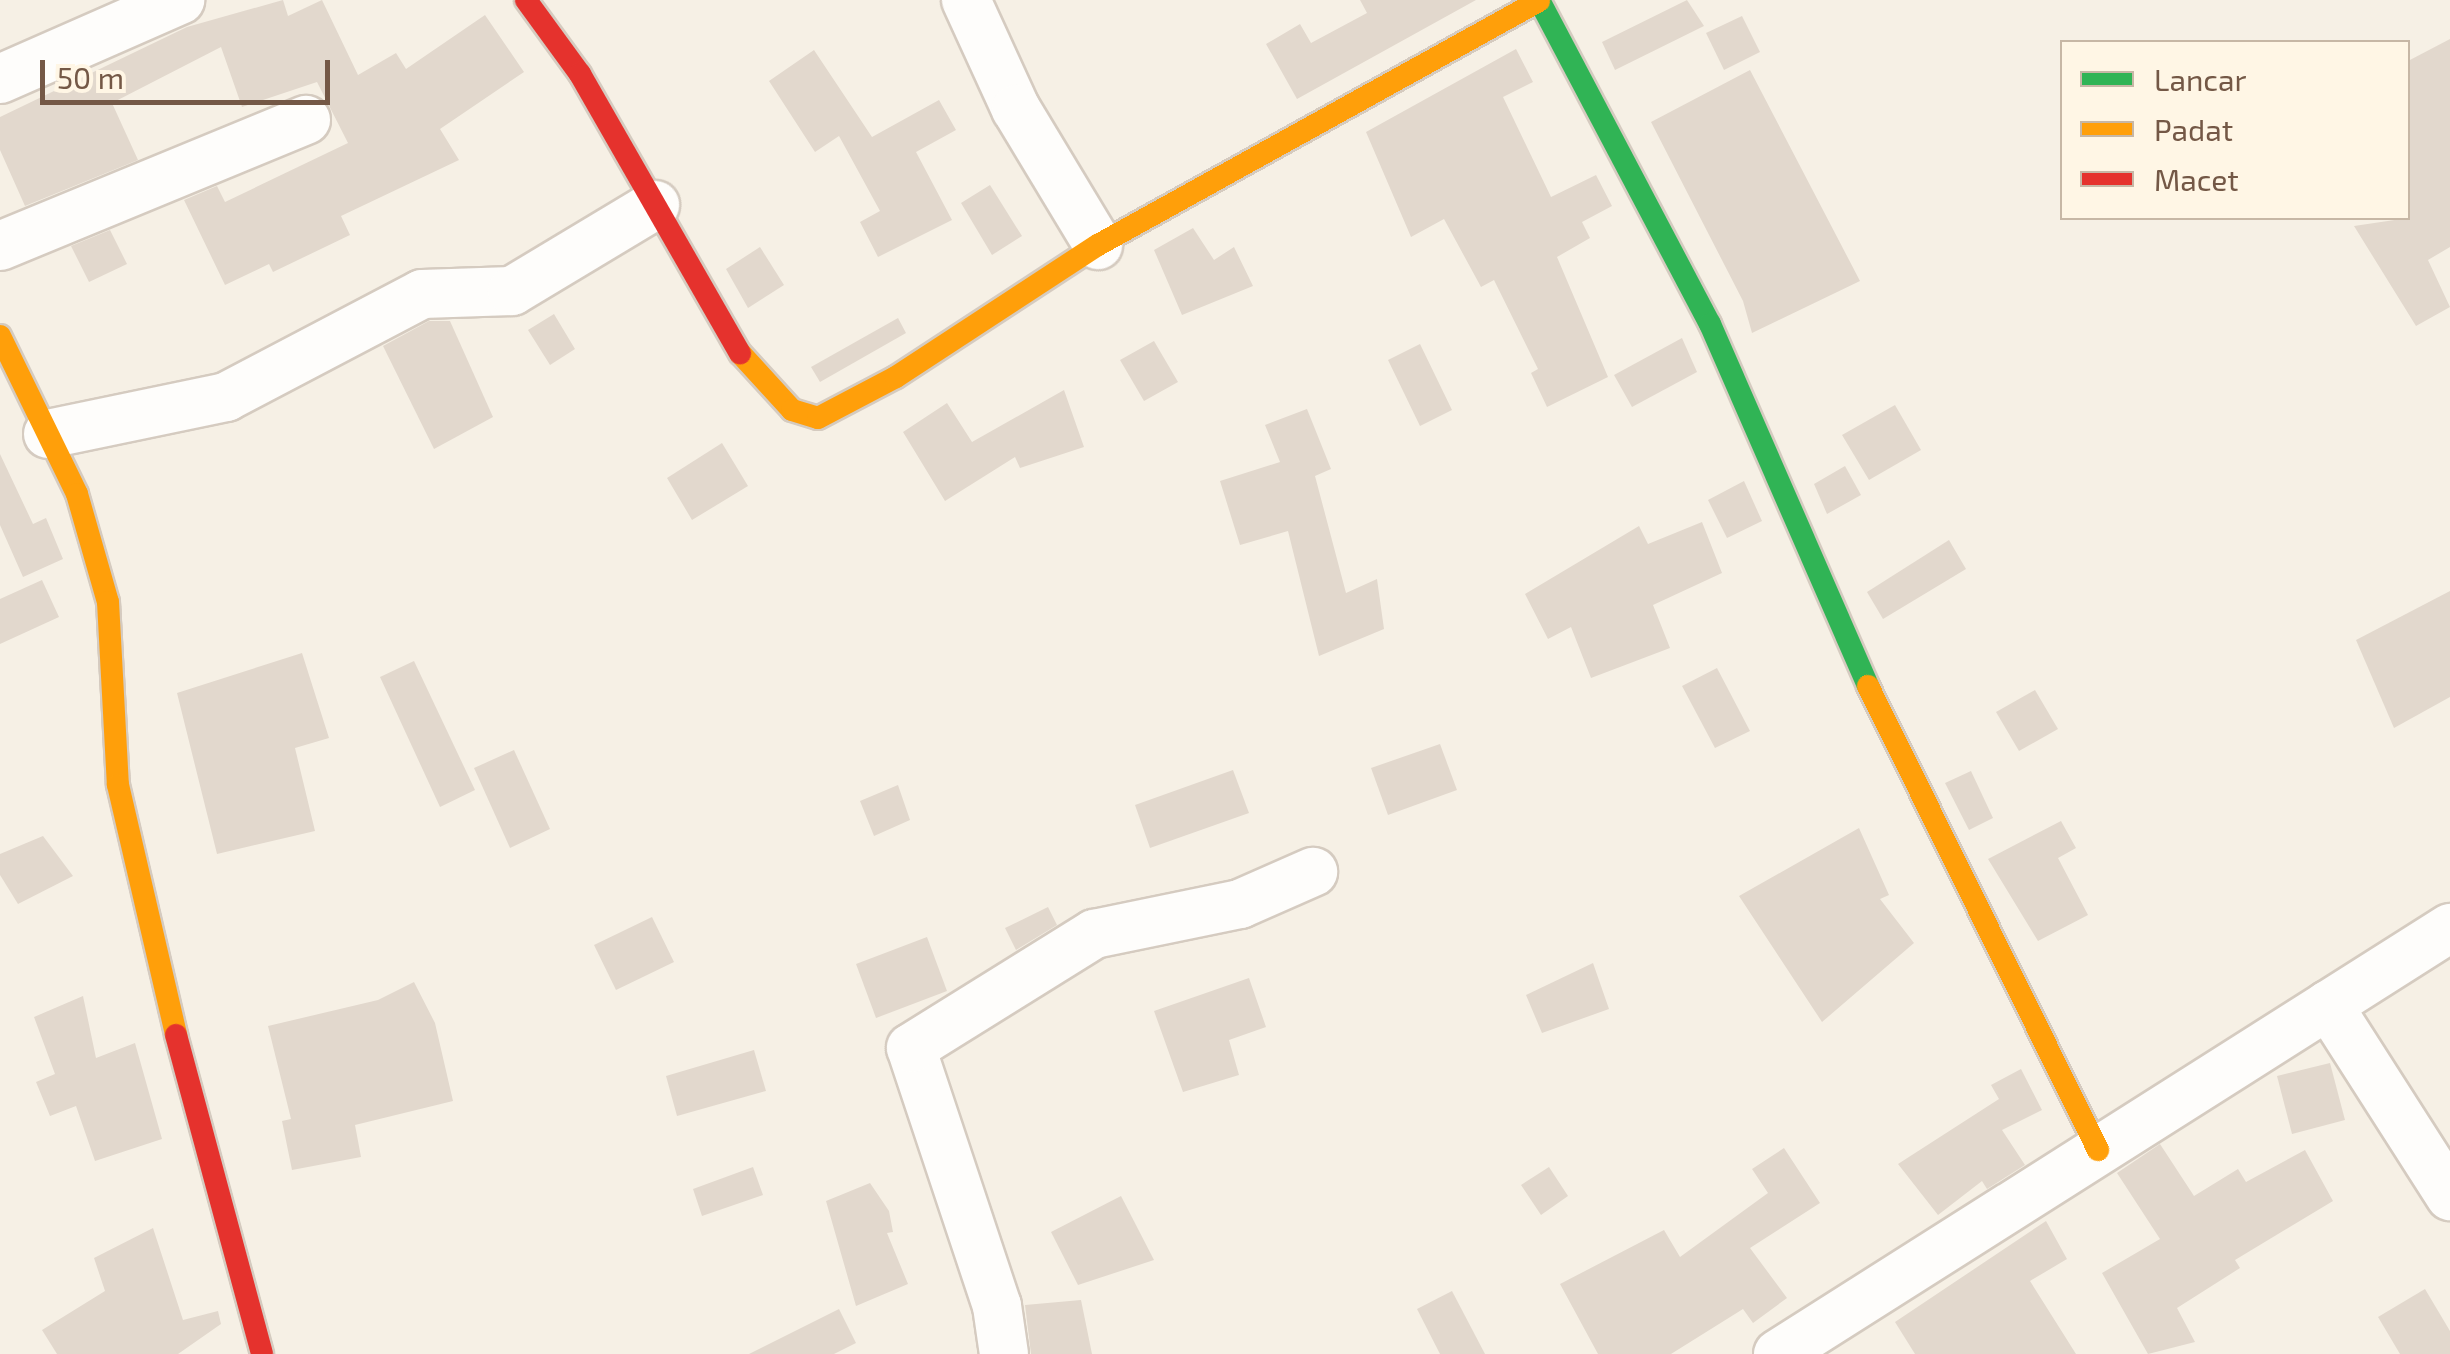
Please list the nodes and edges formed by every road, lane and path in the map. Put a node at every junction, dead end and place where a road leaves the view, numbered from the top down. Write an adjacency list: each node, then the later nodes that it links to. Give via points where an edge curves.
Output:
1 (180, 0): 5 (street)
2 (526, 0): 7 (street, via 559,40)
3 (966, 0): 8 (street, via 1016,109)
4 (1539, 0): 8 (street); 15 (street, via 1701,306 1912,787)
5 (0, 79)
6 (306, 120): 9 (street)
7 (655, 205): 8 (street, via 734,346 792,410 818,418 896,377); 11 (street, via 512,291 422,294 226,396)
8 (1098, 244)
9 (0, 246)
10 (0, 336): 11 (street)
11 (48, 434): 17 (street, via 77,494 108,602 118,784 191,1098)
12 (1314, 872): 18 (street, via 1240,904 1094,934 911,1048 997,1306)
13 (2450, 928): 14 (street)
14 (2328, 1005): 15 (street); 16 (street)
15 (2098, 1150): 19 (street)
16 (2450, 1196)
17 (262, 1354)
18 (1004, 1354)
19 (1778, 1354)

